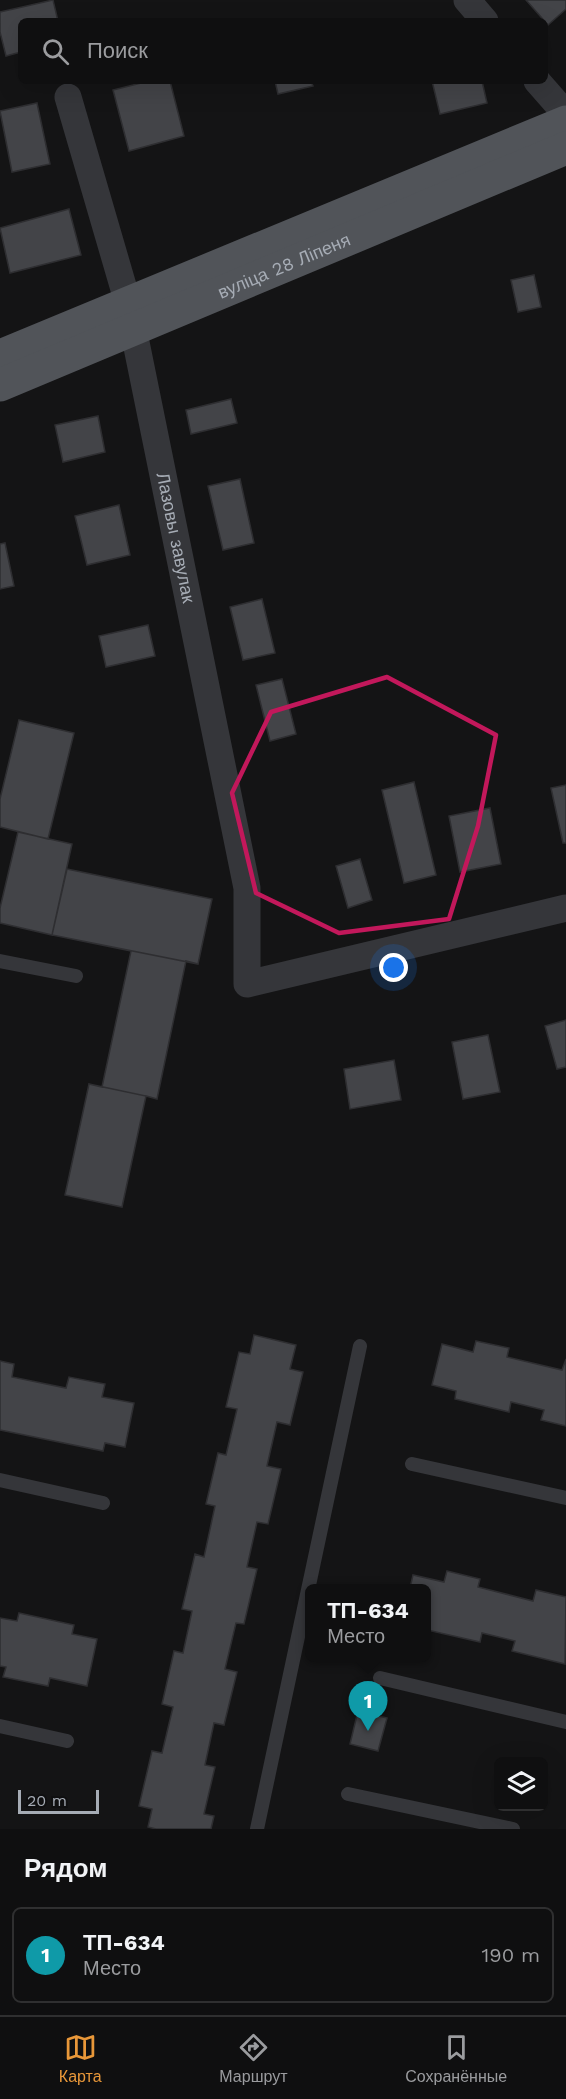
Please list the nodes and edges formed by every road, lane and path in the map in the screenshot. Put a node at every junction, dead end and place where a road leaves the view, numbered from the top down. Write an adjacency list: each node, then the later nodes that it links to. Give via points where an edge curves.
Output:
1 (467, 0): 2 (street)
2 (482, 18)
3 (540, 84): 5 (street)
4 (68, 97): 8 (street, Лазовы завулак)
5 (566, 114)
6 (566, 122): 8 (main road, вуліца 28 Ліпеня)
7 (566, 148): 8 (main road, вуліца 28 Ліпеня)
8 (131, 316): 9 (main road, вуліца 28 Ліпеня); 10 (main road, вуліца 28 Ліпеня); 11 (street, Лазовы завулак, via 247,888 247,984)
9 (0, 356)
10 (0, 385)
11 (566, 908)
12 (0, 961): 13 (lane)
13 (76, 976)
14 (360, 1346): 19 (lane)
15 (412, 1464): 17 (lane)
16 (0, 1480): 18 (lane)
17 (566, 1498)
18 (103, 1503)
19 (309, 1584)
20 (305, 1604): 26 (lane)
21 (380, 1678): 22 (lane)
22 (566, 1722)
23 (0, 1726): 24 (lane)
24 (67, 1741)
25 (348, 1794): 27 (lane)
26 (257, 1829)
27 (513, 1829)

